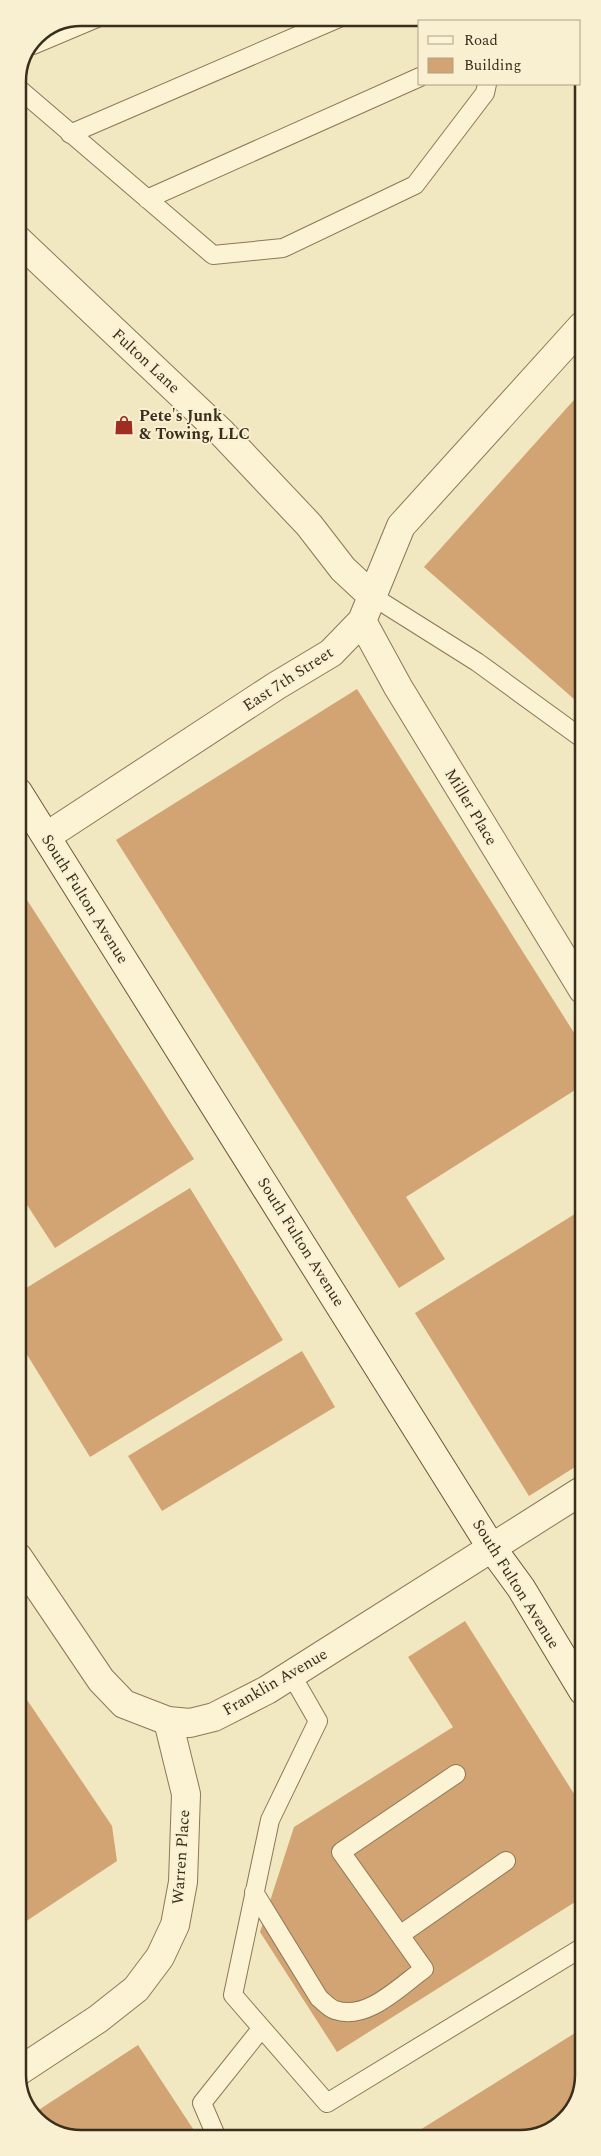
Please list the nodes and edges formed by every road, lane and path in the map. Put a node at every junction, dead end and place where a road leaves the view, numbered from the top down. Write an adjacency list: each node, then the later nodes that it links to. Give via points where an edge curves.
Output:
1 (77, 26): 3 (lane)
2 (315, 26): 7 (lane)
3 (45, 40)
4 (418, 78): 8 (lane)
5 (487, 85): 8 (lane, via 485,93 415,185 283,248 212,255)
6 (26, 95): 7 (lane)
7 (70, 134): 8 (lane)
8 (147, 199)
9 (26, 248): 11 (street, Fulton Lane, via 222,433 309,525 343,569)
10 (575, 334): 11 (street, East 7th Street, via 401,526)
11 (372, 596): 12 (street, East 7th Street); 13 (lane, via 477,662)
12 (362, 621): 15 (street, East 7th Street, via 331,653); 16 (street, Miller Place, via 398,687)
13 (575, 733)
14 (26, 804): 15 (street, South Fulton Avenue)
15 (47, 836): 18 (street, South Fulton Avenue)
16 (575, 977)
17 (575, 1495): 18 (street, Franklin Avenue)
18 (491, 1547): 20 (street, Franklin Avenue); 21 (street, South Fulton Avenue, via 521,1588)
19 (26, 1569): 22 (street, Franklin Avenue, via 100,1680 124,1704)
20 (292, 1674): 22 (street, Franklin Avenue, via 214,1717 190,1723); 25 (lane, via 318,1721 270,1820)
21 (575, 1679)
22 (168, 1721): 29 (street, Warren Place, via 186,1794 183,1882 175,1924 160,1957 136,1989 98,2019)
23 (456, 1774): 26 (lane, via 341,1852)
24 (506, 1861): 26 (lane)
25 (254, 1892): 26 (lane, via 319,1998 333,2009 348,2012 370,2008 424,1969); 28 (lane, via 232,1995)
26 (400, 1935)
27 (575, 1952): 28 (lane, via 327,2103)
28 (261, 2029): 30 (lane, via 202,2103)
29 (26, 2066)
30 (214, 2130)

